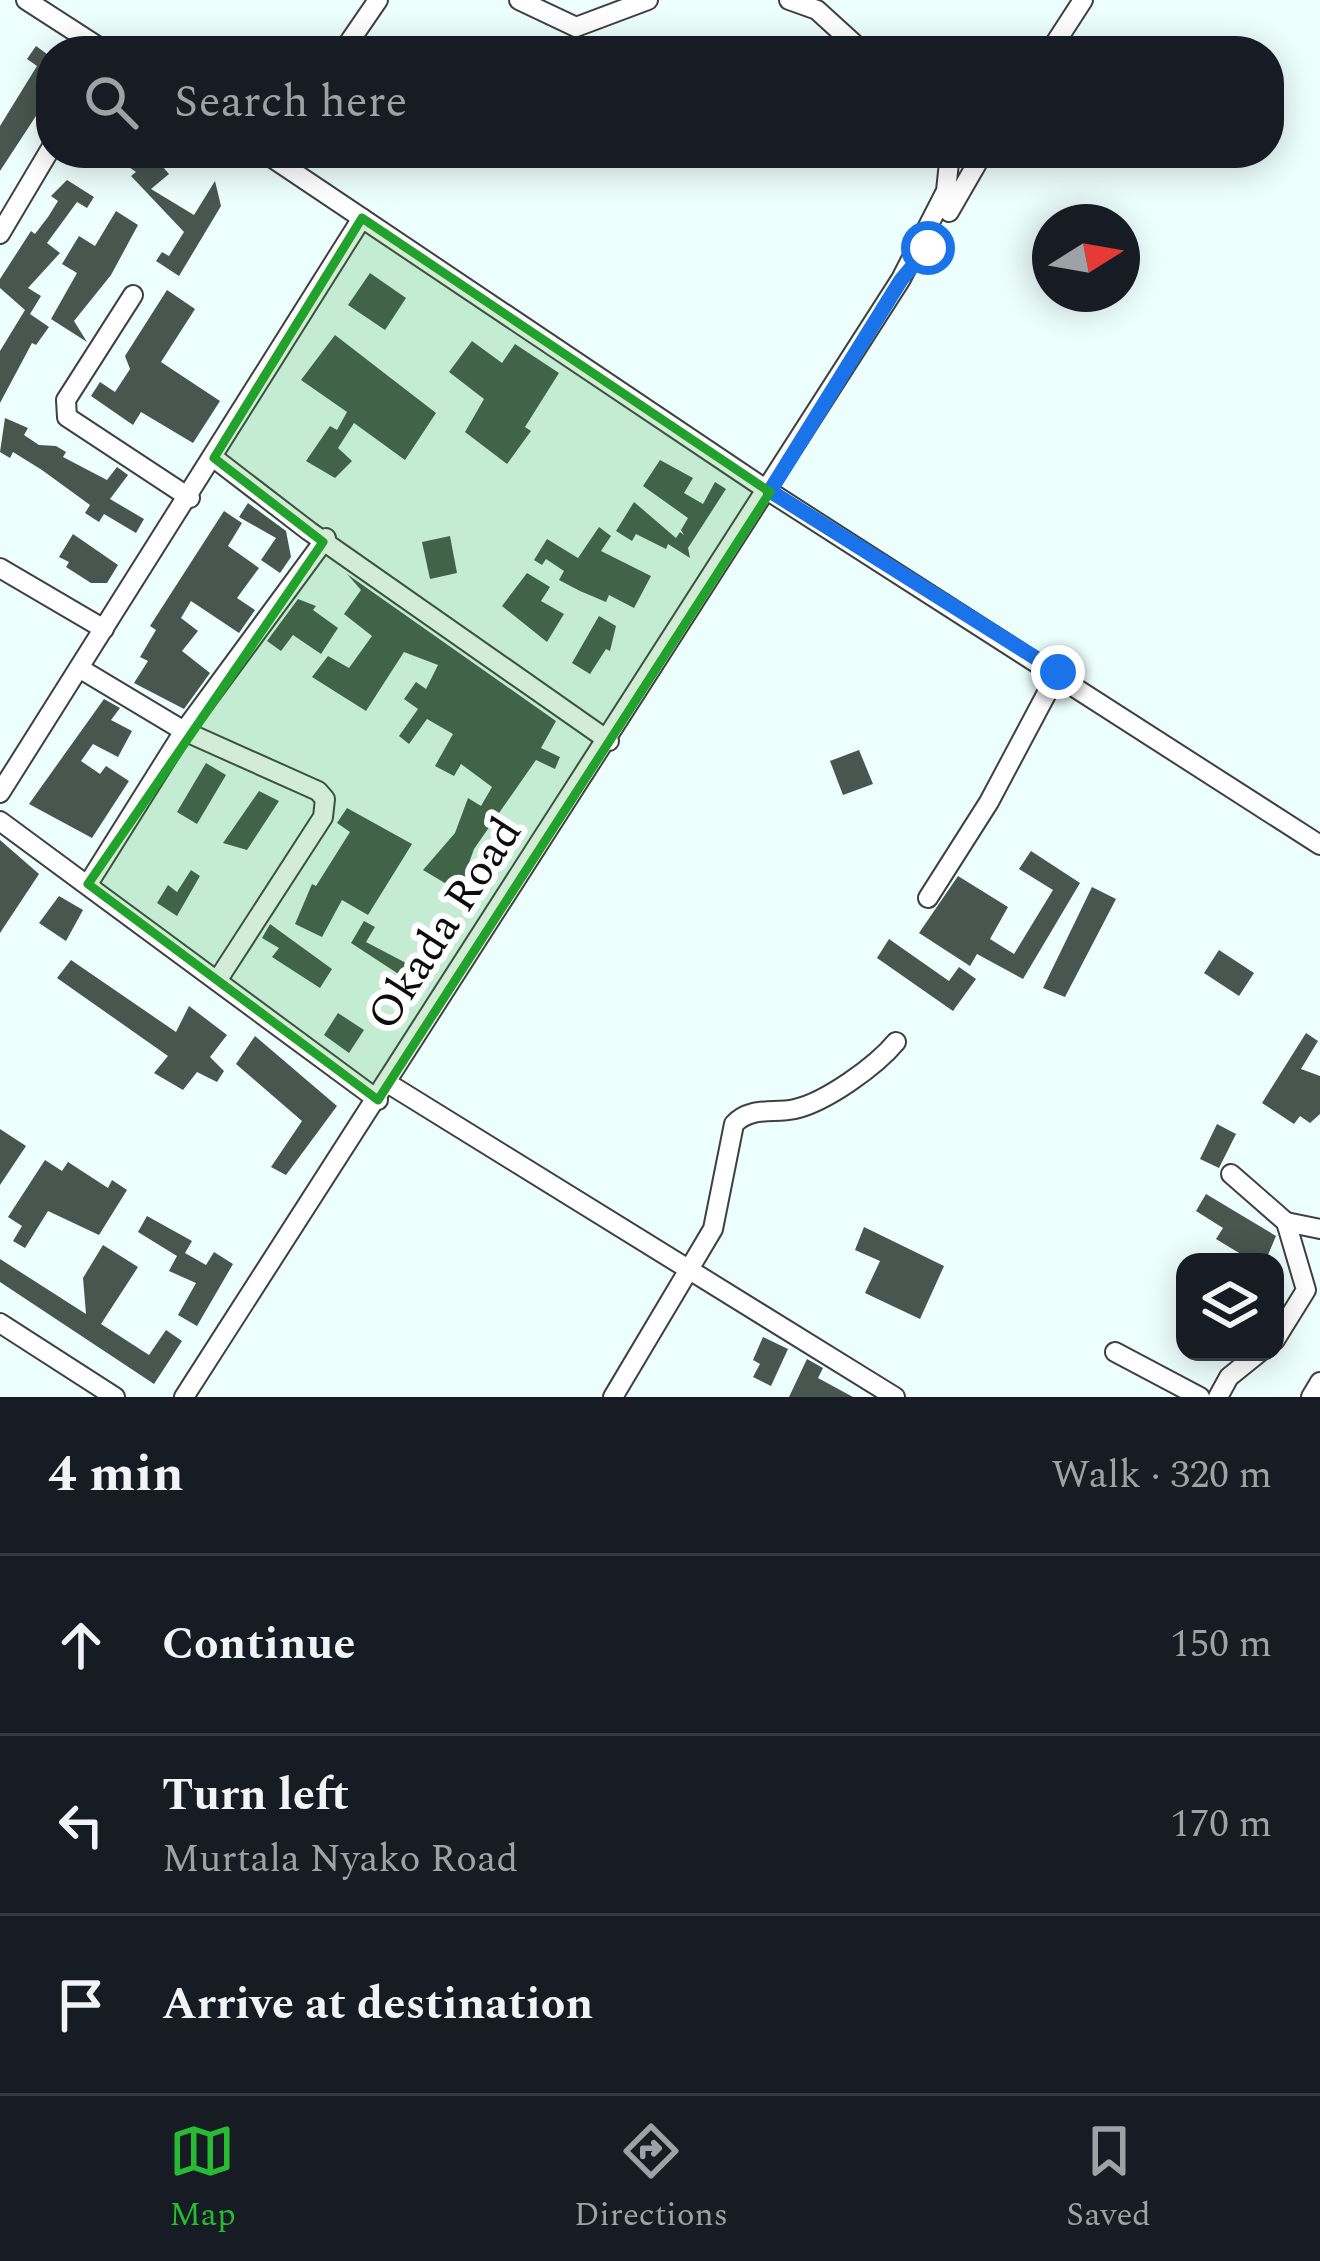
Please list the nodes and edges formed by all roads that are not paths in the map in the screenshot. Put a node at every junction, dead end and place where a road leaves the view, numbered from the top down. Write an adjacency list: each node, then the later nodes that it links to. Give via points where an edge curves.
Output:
1 (26, 0): 7 (street)
2 (378, 0): 8 (street)
3 (519, 0): 4 (street, via 576,27)
4 (649, 0)
5 (789, 0): 9 (street, via 817,10)
6 (1083, 0): 10 (street)
7 (82, 36)
8 (353, 36)
9 (846, 36)
10 (1059, 36)
11 (39, 168): 16 (street)
12 (289, 168): 15 (street)
13 (948, 168): 17 (street, via 946,191)
14 (974, 168): 17 (street)
15 (362, 218): 19 (street); 20 (street)
16 (0, 234)
17 (901, 280): 20 (street, Okada Road)
18 (133, 295): 21 (street, via 66,400 67,416)
19 (214, 458): 21 (street); 22 (street)
20 (770, 491): 26 (street); 28 (street, Okada Road)
21 (190, 498): 24 (street)
22 (326, 538): 27 (street); 28 (street)
23 (0, 568): 24 (street)
24 (104, 629): 25 (street)
25 (79, 668): 27 (street); 29 (street)
26 (1058, 672): 31 (street); 33 (street)
27 (184, 731): 32 (street); 34 (street, via 318,791 327,809)
28 (609, 740): 36 (street, Okada Road)
29 (0, 793)
30 (0, 821): 32 (street)
31 (1320, 845)
32 (88, 884): 34 (street)
33 (928, 898)
34 (217, 981): 36 (street)
35 (896, 1042): 40 (street, via 872,1071 804,1106 740,1117 716,1222)
36 (384, 1092): 40 (street); 50 (street, Okada Road)
37 (1232, 1174): 38 (street)
38 (1286, 1222): 39 (street); 41 (street)
39 (1320, 1228)
40 (688, 1267): 51 (street); 52 (street)
41 (1313, 1284): 43 (street)
42 (0, 1323): 49 (street)
43 (1284, 1327)
44 (1115, 1352): 48 (street)
45 (1249, 1361): 46 (street)
46 (1229, 1377): 48 (street); 54 (street)
47 (1320, 1382): 55 (street)
48 (1178, 1385): 53 (street)
49 (115, 1397)
50 (184, 1397)
51 (613, 1397)
52 (895, 1397)
53 (1200, 1397)
54 (1218, 1397)
55 (1311, 1397)

